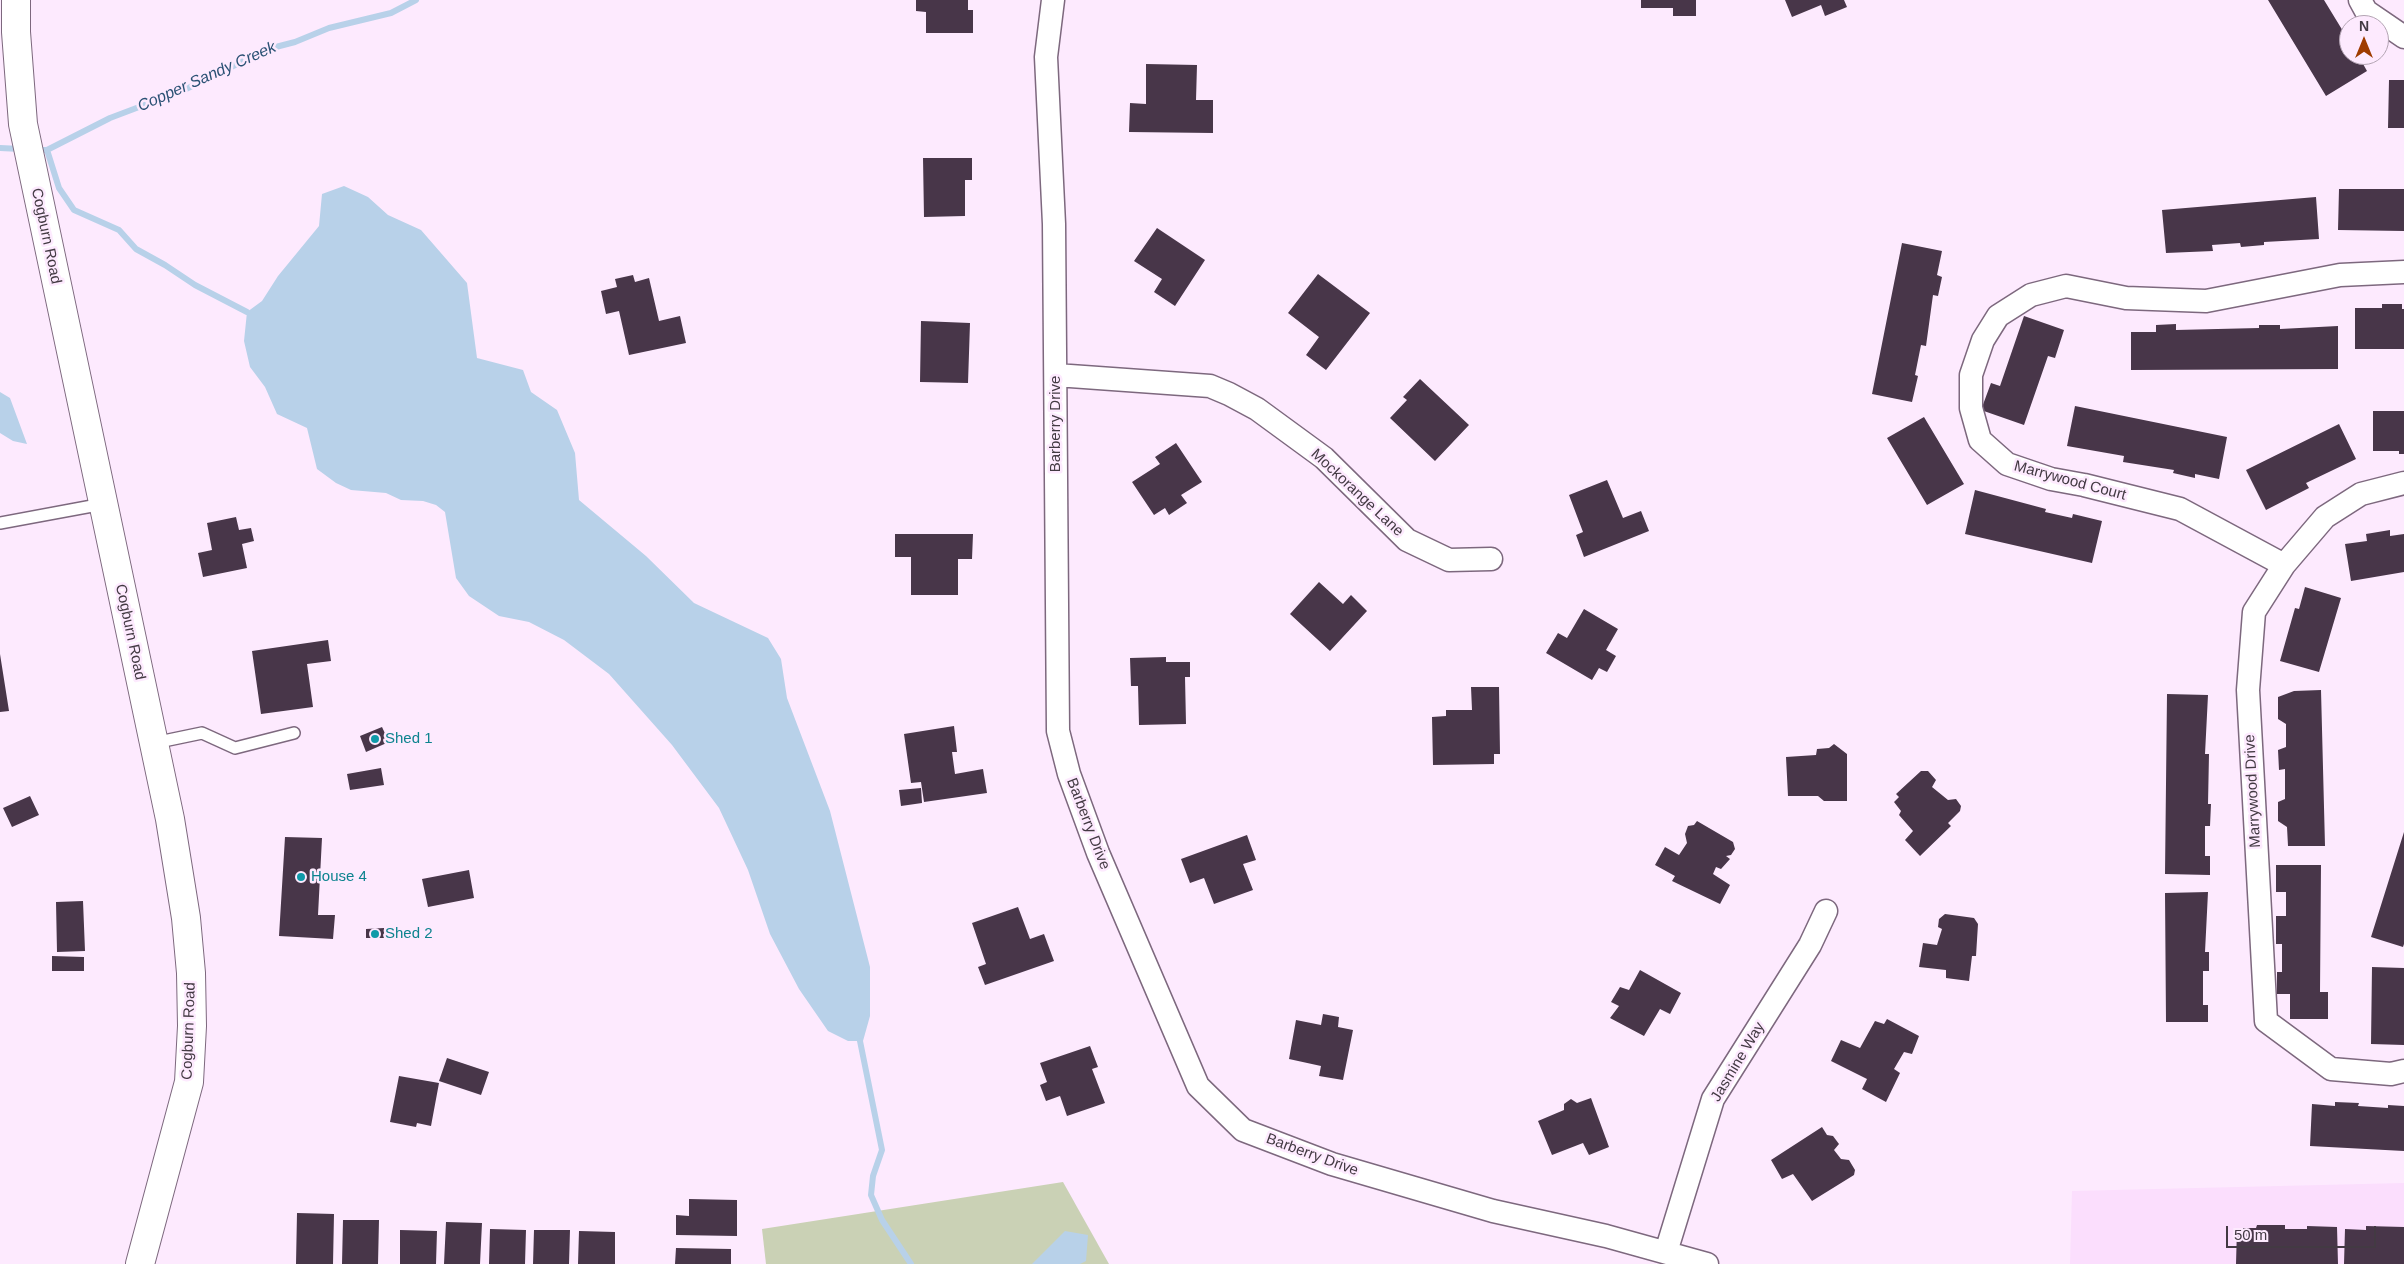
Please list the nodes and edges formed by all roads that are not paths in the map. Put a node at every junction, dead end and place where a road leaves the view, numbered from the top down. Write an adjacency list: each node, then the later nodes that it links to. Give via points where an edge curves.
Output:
1 (16, 0): 8 (street, Cogburn Road, via 23,124)
2 (1053, 0): 6 (street, Barberry Drive, via 1046,57 1054,224)
3 (2360, 0): 4 (street, via 2366,10)
4 (2404, 37)
5 (2404, 272): 11 (street, Marrywood Court, via 2340,275 2206,301 2126,298 2066,286 2030,295 1998,316 1983,340 1971,375 1971,408 1980,440 2007,464 2051,479 2180,509)
6 (1056, 375): 10 (street, Mockorange Lane, via 1210,386 1223,391 1257,409 1324,458 1407,540 1449,560); 16 (street, Barberry Drive, via 1058,731 1069,774 1098,853 1198,1086 1244,1130 1332,1164 1493,1210)
7 (2404, 483): 11 (street, Marrywood Drive, via 2361,494 2325,518)
8 (103, 504): 9 (lane); 13 (street, Cogburn Road)
9 (0, 522)
10 (1492, 559)
11 (2284, 565): 15 (street, Marrywood Drive, via 2254,612 2248,690 2266,1021 2331,1069 2391,1074)
12 (294, 733): 13 (lane, via 235,748 202,733)
13 (154, 743): 17 (street, Cogburn Road, via 186,918 192,1026 189,1082)
14 (1826, 911): 16 (street, Jasmine Way, via 1810,945 1713,1099)
15 (2404, 1071)
16 (1666, 1252): 18 (street, Barberry Drive)
17 (140, 1264)
18 (1707, 1264)

